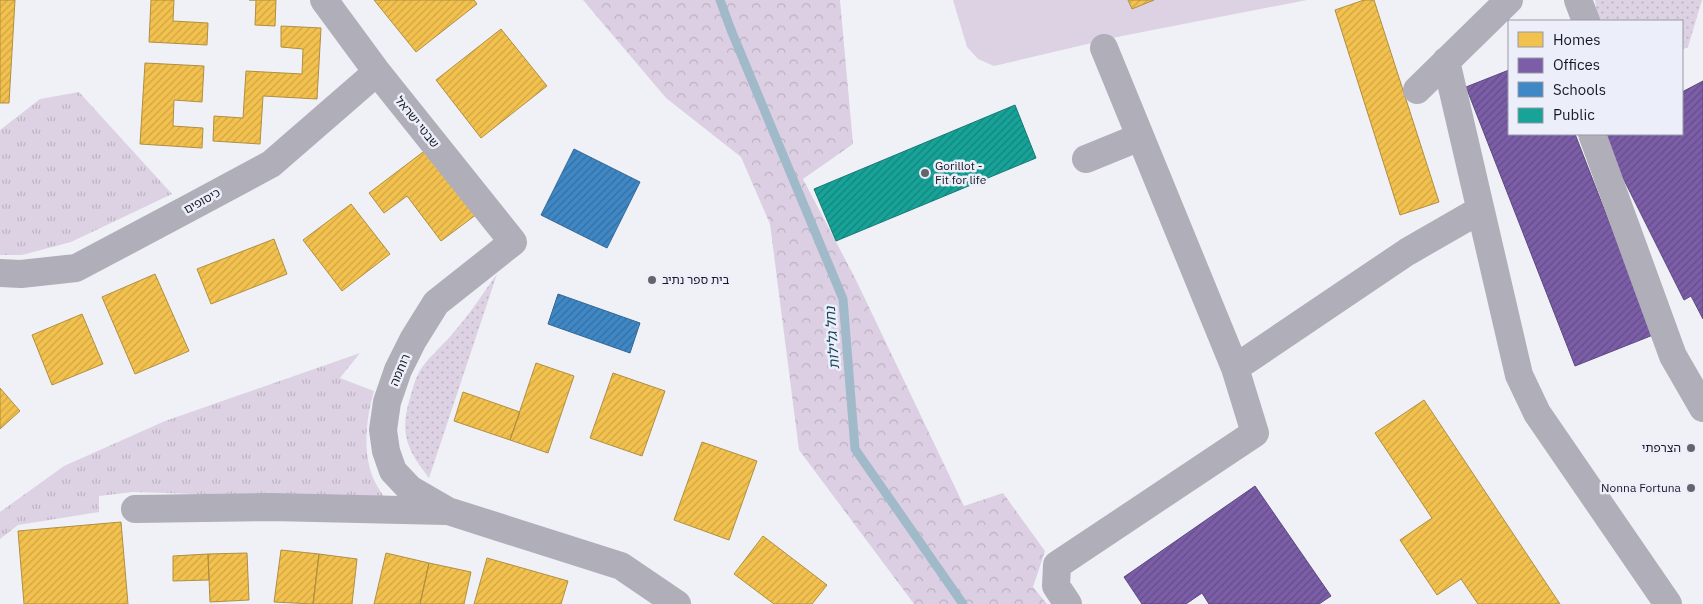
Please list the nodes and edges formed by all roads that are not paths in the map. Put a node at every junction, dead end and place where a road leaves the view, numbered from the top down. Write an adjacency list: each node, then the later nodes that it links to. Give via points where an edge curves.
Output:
1 (324, 0): 7 (street, שבטי ישראל)
2 (1578, 0): 4 (street)
3 (1494, 6): 6 (street)
4 (1586, 20)
5 (1104, 48): 10 (street)
6 (1446, 61): 8 (street); 12 (street)
7 (377, 72): 13 (street, שבטי ישראל); 14 (street, כיסופים, via 270,164 191,207 76,268)
8 (1416, 90)
9 (1592, 135): 16 (street, via 1674,356)
10 (1140, 137): 11 (street); 15 (street)
11 (1086, 159)
12 (1480, 210): 15 (street, via 1407,252); 21 (street, via 1519,375 1537,413)
13 (513, 242): 18 (street, רוחמה, via 436,302 398,370 387,402 383,430 393,471 410,489)
14 (0, 273)
15 (1235, 368): 20 (street, via 1255,433 1057,565 1056,586)
16 (1703, 408)
17 (135, 509): 18 (street, רוחמה, via 271,506)
18 (448, 512): 19 (street, רוחמה, via 621,566)
19 (677, 604)
20 (1068, 604)
21 (1668, 604)

